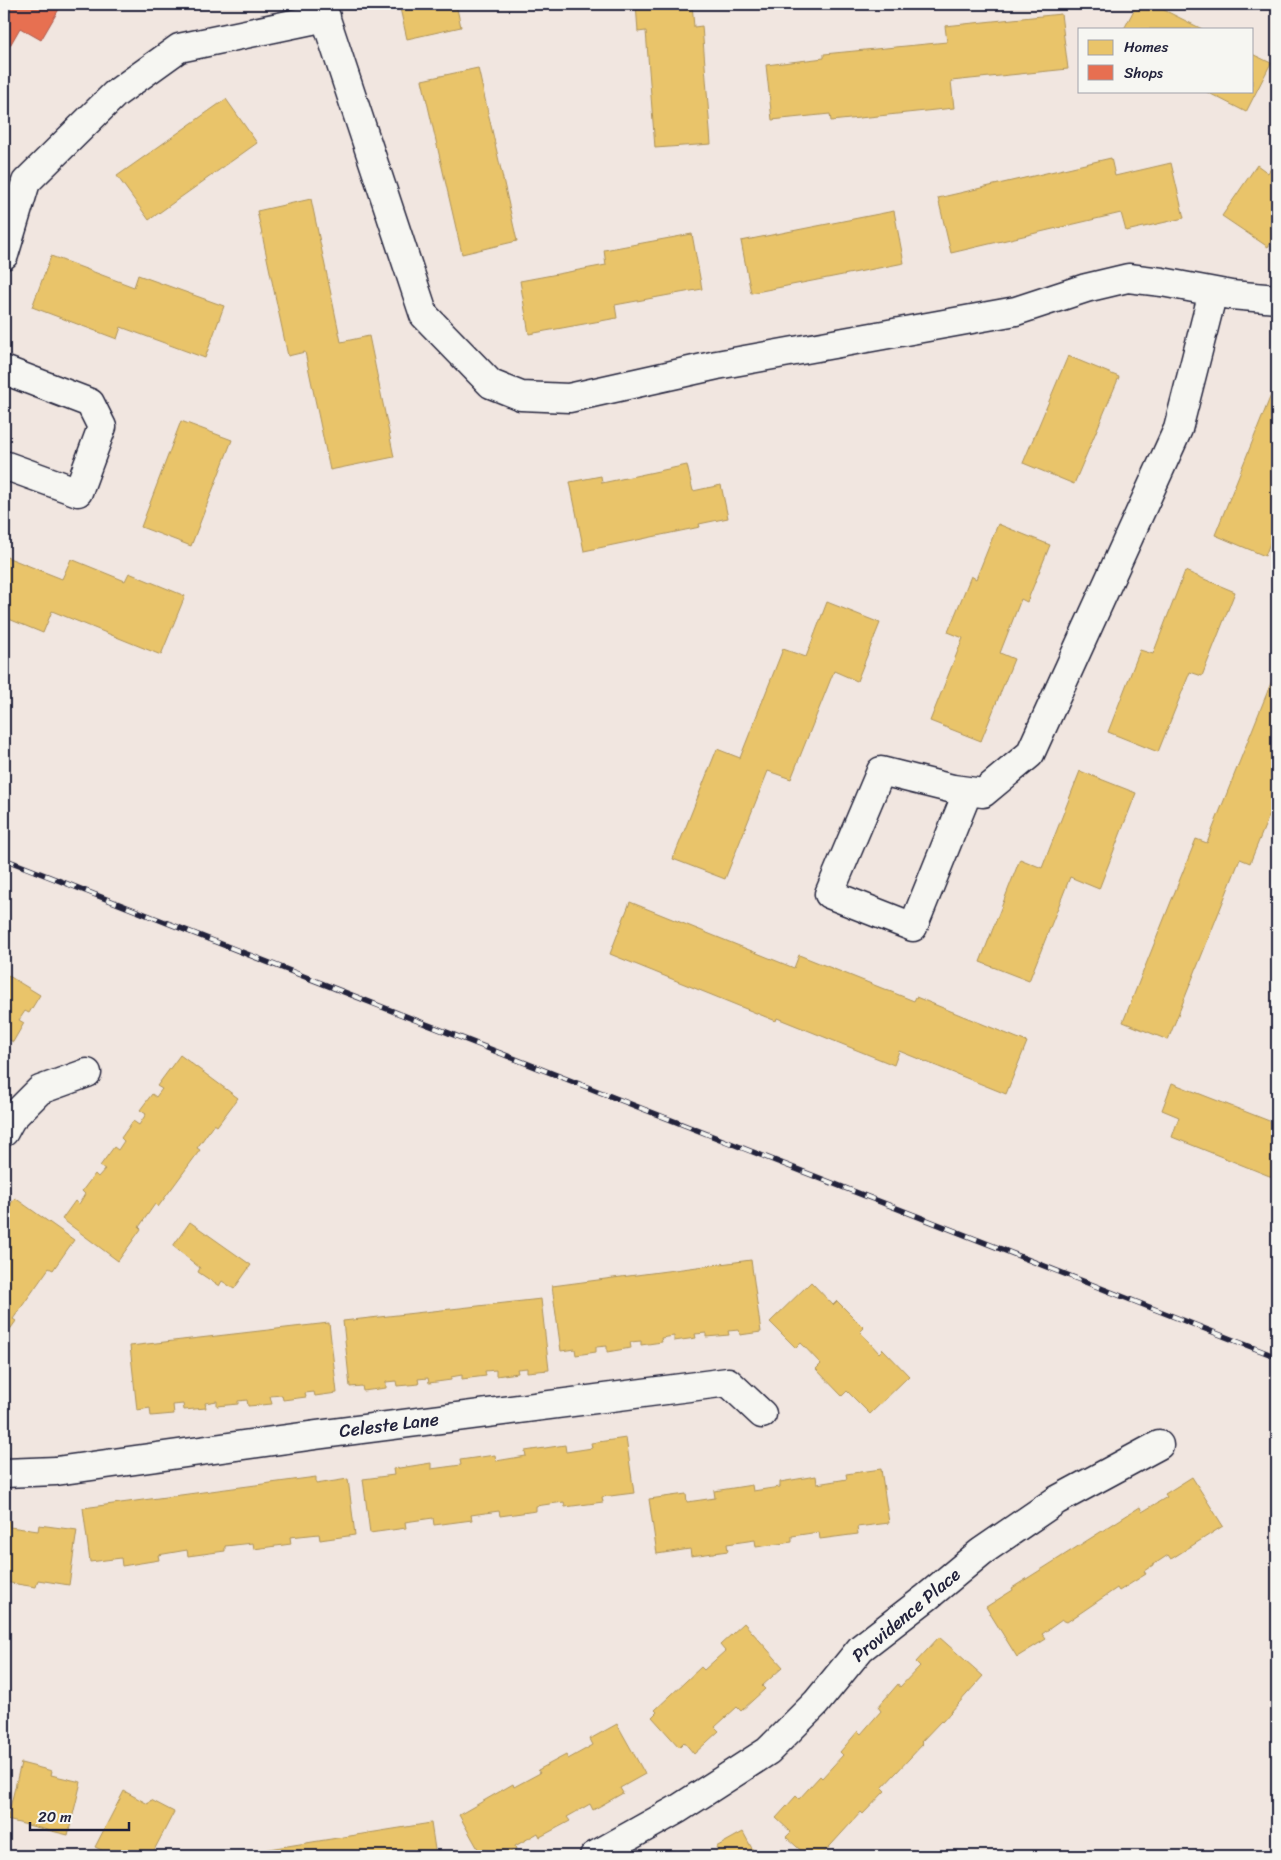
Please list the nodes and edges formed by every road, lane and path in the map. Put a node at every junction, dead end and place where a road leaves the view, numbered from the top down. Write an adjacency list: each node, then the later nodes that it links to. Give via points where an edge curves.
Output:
1 (323, 11): 2 (street, via 179,48 115,94 26,182); 3 (street, via 424,315 491,384 521,396 569,398 717,365 1016,311 1128,278)
2 (4, 255)
3 (1213, 292): 4 (street); 7 (street, via 1178,429 1030,754 983,793)
4 (1277, 299)
5 (4, 370): 6 (street, via 90,403 102,427 78,492)
6 (4, 465)
7 (968, 791): 7 (street, via 881,771 829,894 913,927)
8 (87, 1073): 9 (street, via 40,1090)
9 (4, 1132)
10 (762, 1414): 12 (street, Celeste Lane, via 728,1382 56,1471)
11 (1159, 1445): 13 (street, Providence Place, via 1057,1500 981,1552 861,1648 816,1703 768,1751 678,1809)
12 (4, 1473)
13 (594, 1856)

